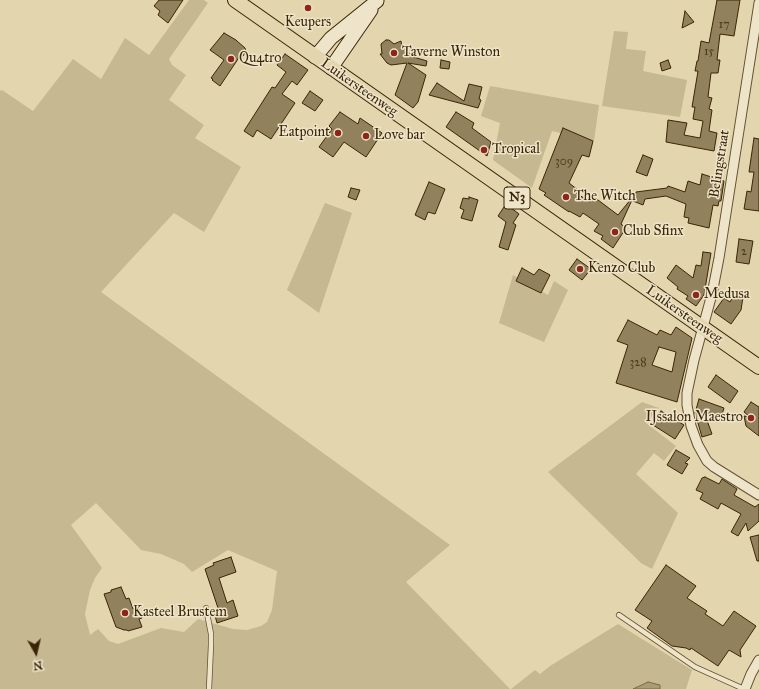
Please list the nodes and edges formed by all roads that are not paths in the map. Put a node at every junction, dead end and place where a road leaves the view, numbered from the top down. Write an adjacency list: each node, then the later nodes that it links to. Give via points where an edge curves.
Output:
1 (235, 0): 4 (main road, Luikersteenweg / N3)
2 (378, 1): 4 (main road, via 331,38); 5 (main road)
3 (759, 3): 6 (street, Belingstraat, via 719,258)
4 (315, 57): 5 (main road, Luikersteenweg / N3)
5 (331, 68): 6 (main road, Luikersteenweg / N3)
6 (703, 328): 7 (main road, Luikersteenweg / N3); 8 (street, Belingstraat, via 687,393 691,426 707,461)
7 (759, 367)
8 (759, 495)
9 (206, 608): 12 (lane, via 211,634)
10 (619, 615): 13 (lane, via 695,667)
11 (759, 660): 13 (street)
12 (209, 689)
13 (744, 689)

